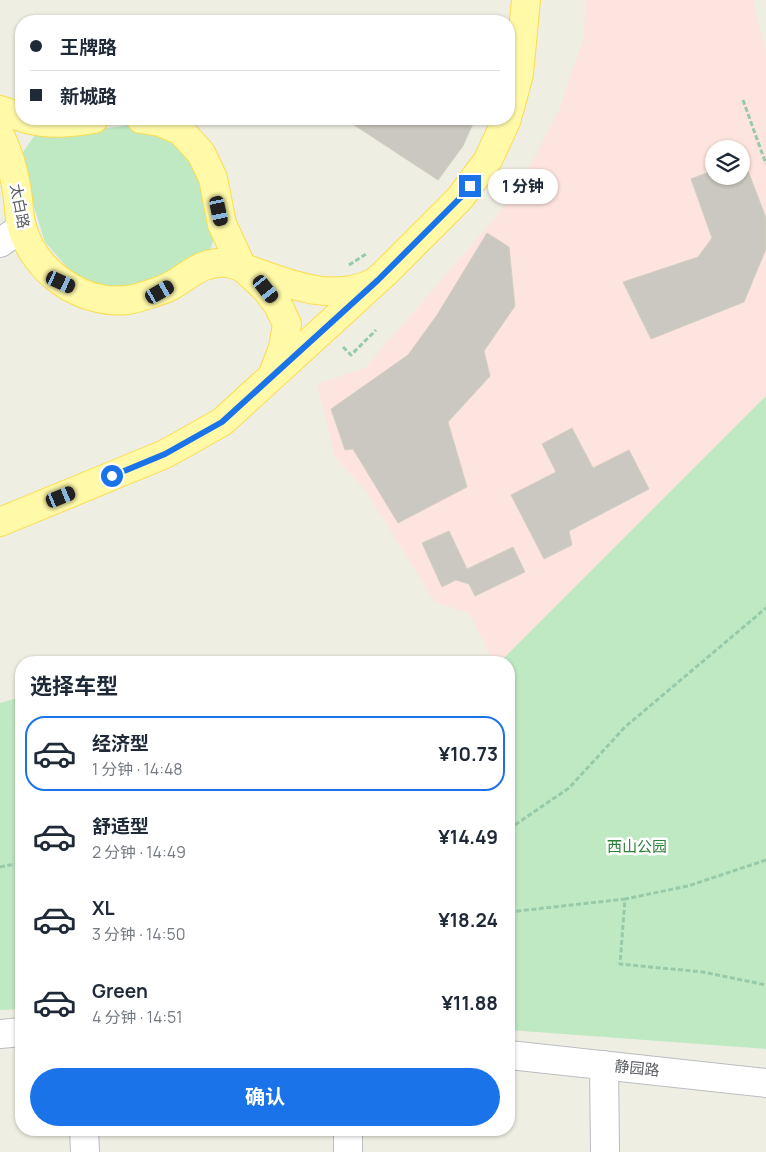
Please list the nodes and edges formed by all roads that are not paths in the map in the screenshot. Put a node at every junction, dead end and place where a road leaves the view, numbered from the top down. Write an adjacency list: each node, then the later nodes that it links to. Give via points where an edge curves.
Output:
1 (526, 0): 2 (main road)
2 (515, 89)
3 (0, 110): 4 (main road)
4 (15, 116)
5 (167, 125): 10 (main road, 太白路, via 181,131 201,153 213,178 222,224)
6 (504, 125): 11 (main road, via 488,160 460,198)
7 (0, 135): 8 (main road, 太白路, via 10,158)
8 (22, 227): 9 (street); 10 (main road, 太白路, via 36,258 61,282 92,297 126,300 160,292 203,265 216,262)
9 (0, 243)
10 (242, 268): 11 (main road, 太白路, via 324,292 345,292); 12 (main road, 太白路, via 266,289 287,324 283,348)
11 (378, 280): 12 (main road)
12 (270, 380): 13 (main road, via 222,422 165,454)
13 (0, 522)
14 (15, 1033): 15 (street)
15 (0, 1034)
16 (515, 1056): 17 (street, 静园路)
17 (604, 1065): 18 (street, 静园路); 23 (street)
18 (766, 1083)
19 (84, 1136): 21 (street)
20 (348, 1136): 22 (street)
21 (85, 1152)
22 (348, 1152)
23 (605, 1152)

